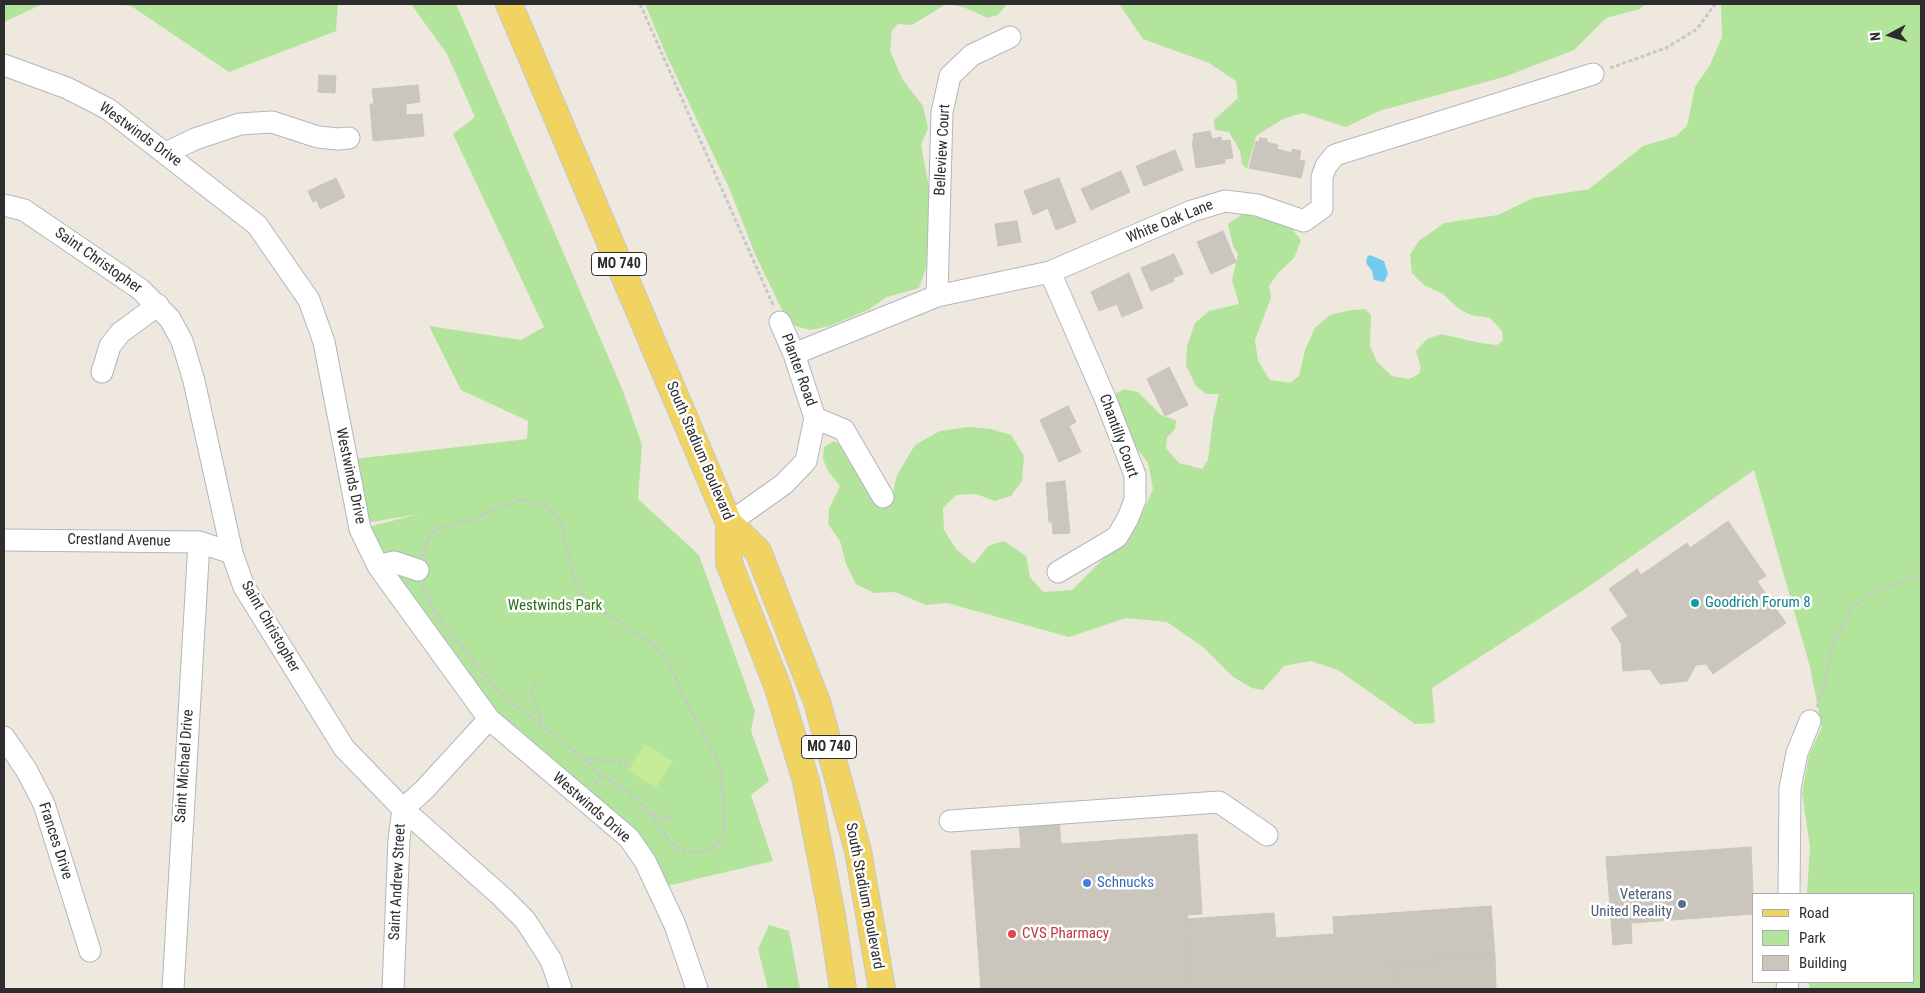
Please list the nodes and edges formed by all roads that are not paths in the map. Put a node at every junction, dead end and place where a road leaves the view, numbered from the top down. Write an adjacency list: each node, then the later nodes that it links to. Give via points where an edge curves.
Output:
1 (509, 4): 16 (main road, South Stadium Boulevard / MO 740)
2 (1010, 37): 9 (street, Belleview Court, via 972,55 950,76 942,112)
3 (4, 66): 6 (street, Westwinds Drive, via 68,88 108,109)
4 (1593, 74): 8 (street, White Oak Lane, via 1334,155 1322,177 1322,208 1304,221 1257,205 1225,201 1192,211)
5 (349, 138): 6 (street, via 318,137 272,122 240,124)
6 (166, 153): 20 (street, Westwinds Drive, via 257,225 309,300 324,342 360,529)
7 (4, 205): 10 (street, Saint Christopher, via 24,210 140,289)
8 (1050, 272): 9 (street, White Oak Lane); 22 (street, Chantilly Court, via 1135,475 1135,500 1116,537)
9 (937, 296): 12 (street, White Oak Lane)
10 (158, 305): 13 (street, via 120,333 110,346); 19 (street, Saint Christopher, via 182,340)
11 (780, 322): 12 (street, Planter Road)
12 (794, 354): 14 (street, Planter Road)
13 (102, 372)
14 (815, 418): 15 (street, Planter Road, via 844,430); 16 (street, Planter Road, via 806,461 784,484)
15 (883, 497)
16 (729, 523): 35 (main road, MO 740, via 729,563 778,688 806,781); 36 (main road, South Stadium Boulevard / MO 740, via 758,551 817,702 858,851)
17 (4, 540): 18 (street, Crestland Avenue)
18 (199, 542): 19 (street, Crestland Avenue); 31 (street, Saint Michael Drive)
19 (232, 553): 26 (street, Saint Christopher, via 244,586 344,748)
20 (378, 566): 21 (street, via 394,562); 23 (street, Westwinds Drive)
21 (418, 570)
22 (1058, 572)
23 (489, 719): 26 (street, Saint Andrew Street); 34 (street, Westwinds Drive, via 629,838 645,861 675,925)
24 (1810, 721): 29 (street, via 1797,753 1790,788)
25 (4, 737): 30 (street, Frances Drive, via 44,804)
26 (403, 809): 32 (street, Saint Andrew Street); 33 (street, Saint Christopher, via 525,920 550,960)
27 (950, 821): 28 (street, via 1219,802)
28 (1267, 835)
29 (1789, 893)
30 (90, 951)
31 (173, 989)
32 (393, 989)
33 (561, 989)
34 (697, 989)
35 (843, 989)
36 (882, 989)

